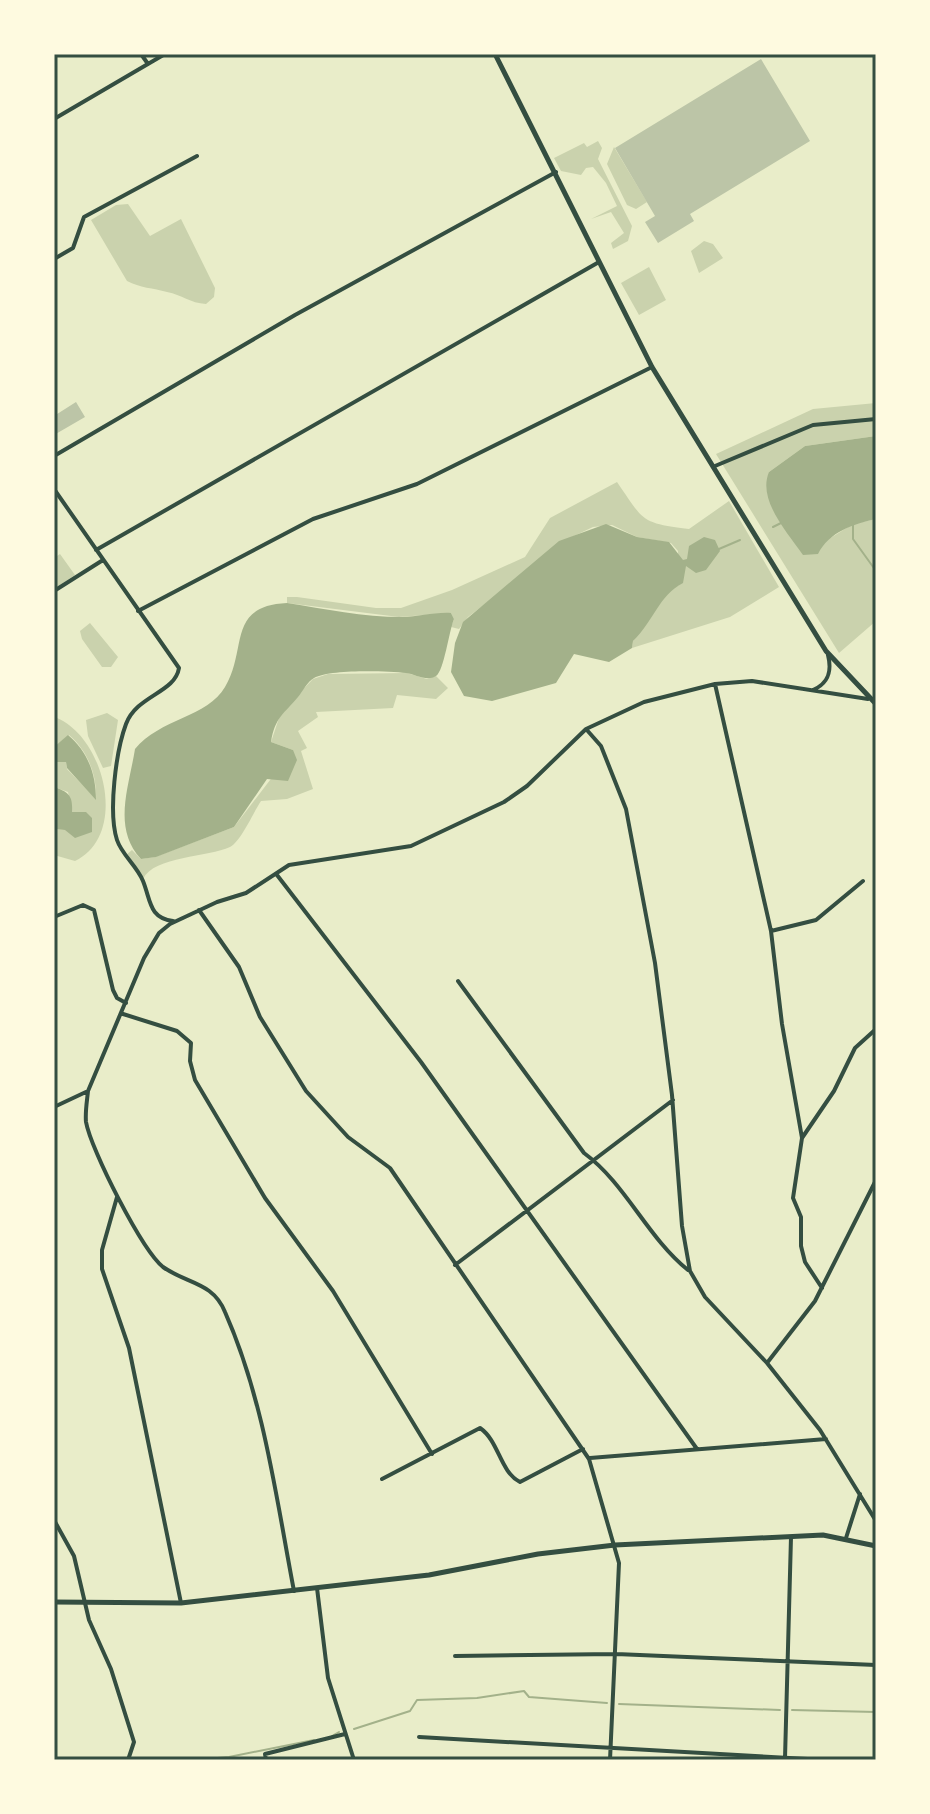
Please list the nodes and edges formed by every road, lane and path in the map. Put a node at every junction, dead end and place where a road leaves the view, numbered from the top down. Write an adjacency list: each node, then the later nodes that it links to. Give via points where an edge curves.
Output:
1 (141, 54): 4 (street)
2 (165, 54): 4 (street)
3 (495, 54): 7 (street)
4 (148, 64): 5 (street)
5 (54, 119)
6 (197, 156): 8 (street, via 84,217 73,248)
7 (556, 172): 9 (street); 12 (street, via 295,315)
8 (54, 259)
9 (599, 262): 10 (street); 15 (street)
10 (652, 367): 13 (street); 18 (street, via 417,484 313,519)
11 (876, 419): 13 (street, via 813,425)
12 (54, 456)
13 (715, 466): 19 (street)
14 (54, 489): 15 (street)
15 (96, 550): 16 (street)
16 (103, 560): 17 (street); 18 (street)
17 (54, 591)
18 (138, 611): 29 (street, via 179,668 173,682 147,698 126,725 113,822 123,851 143,879 153,912 160,919)
19 (826, 651): 21 (street, via 828,677); 22 (street)
20 (715, 684): 21 (street, via 752,681); 24 (street, via 644,702); 30 (street)
21 (811, 691): 22 (street)
22 (868, 699): 23 (street)
23 (876, 704)
24 (586, 729): 25 (street, via 504,802 411,846 300,861); 36 (street, via 601,746 626,809 655,963)
25 (277, 875): 27 (street); 42 (street, via 421,1062)
26 (863, 881): 30 (street, via 816,920)
27 (199, 910): 29 (street); 43 (street, via 239,967 260,1017 306,1091 348,1137 390,1168)
28 (54, 917): 32 (street, via 83,905 94,910 113,990)
29 (180, 921): 32 (street, via 159,933)
30 (771, 931): 38 (street)
31 (458, 981): 39 (street)
32 (126, 1003): 33 (street)
33 (122, 1014): 35 (street); 50 (street, via 177,1031 191,1043 195,1080 265,1198 333,1291)
34 (876, 1029): 38 (street, via 855,1048)
35 (88, 1091): 37 (street); 41 (street, via 86,1122)
36 (673, 1100): 39 (street); 44 (street)
37 (54, 1107)
38 (802, 1138): 45 (street, via 793,1198 801,1217 805,1262)
39 (593, 1159): 42 (street); 44 (street, via 658,1242)
40 (876, 1180): 45 (street)
41 (117, 1195): 61 (street, via 154,1258 204,1285 224,1309 263,1429); 64 (street, via 102,1269 129,1348)
42 (526, 1212): 43 (street); 49 (street)
43 (455, 1265): 48 (street)
44 (690, 1271): 46 (street, via 705,1297)
45 (822, 1288): 46 (street)
46 (767, 1363): 47 (street)
47 (826, 1439): 49 (street); 53 (street)
48 (583, 1449): 50 (street, via 520,1482 480,1428); 51 (street)
49 (697, 1449): 51 (street)
50 (432, 1454): 52 (street)
51 (589, 1459): 58 (street)
52 (382, 1479)
53 (860, 1494): 55 (street); 57 (street)
54 (54, 1520): 63 (street, via 74,1556)
55 (876, 1521)
56 (791, 1537): 57 (street); 58 (street); 67 (street)
57 (846, 1538): 59 (street)
58 (615, 1545): 60 (street); 65 (street)
59 (876, 1546)
60 (317, 1588): 61 (street); 69 (street, via 328,1678)
61 (294, 1591): 64 (street)
62 (54, 1602): 63 (street)
63 (86, 1602): 64 (street); 73 (street, via 134,1742)
64 (181, 1603)
65 (616, 1654): 66 (street); 67 (street); 71 (street)
66 (455, 1656)
67 (787, 1664): 68 (street); 72 (street)
68 (876, 1665)
69 (345, 1734): 74 (street, via 265,1754); 75 (street)
70 (419, 1737): 71 (street)
71 (611, 1749): 72 (street); 76 (street)
72 (785, 1759): 77 (street)
73 (128, 1760)
74 (266, 1760)
75 (354, 1760)
76 (610, 1760)
77 (826, 1760)

